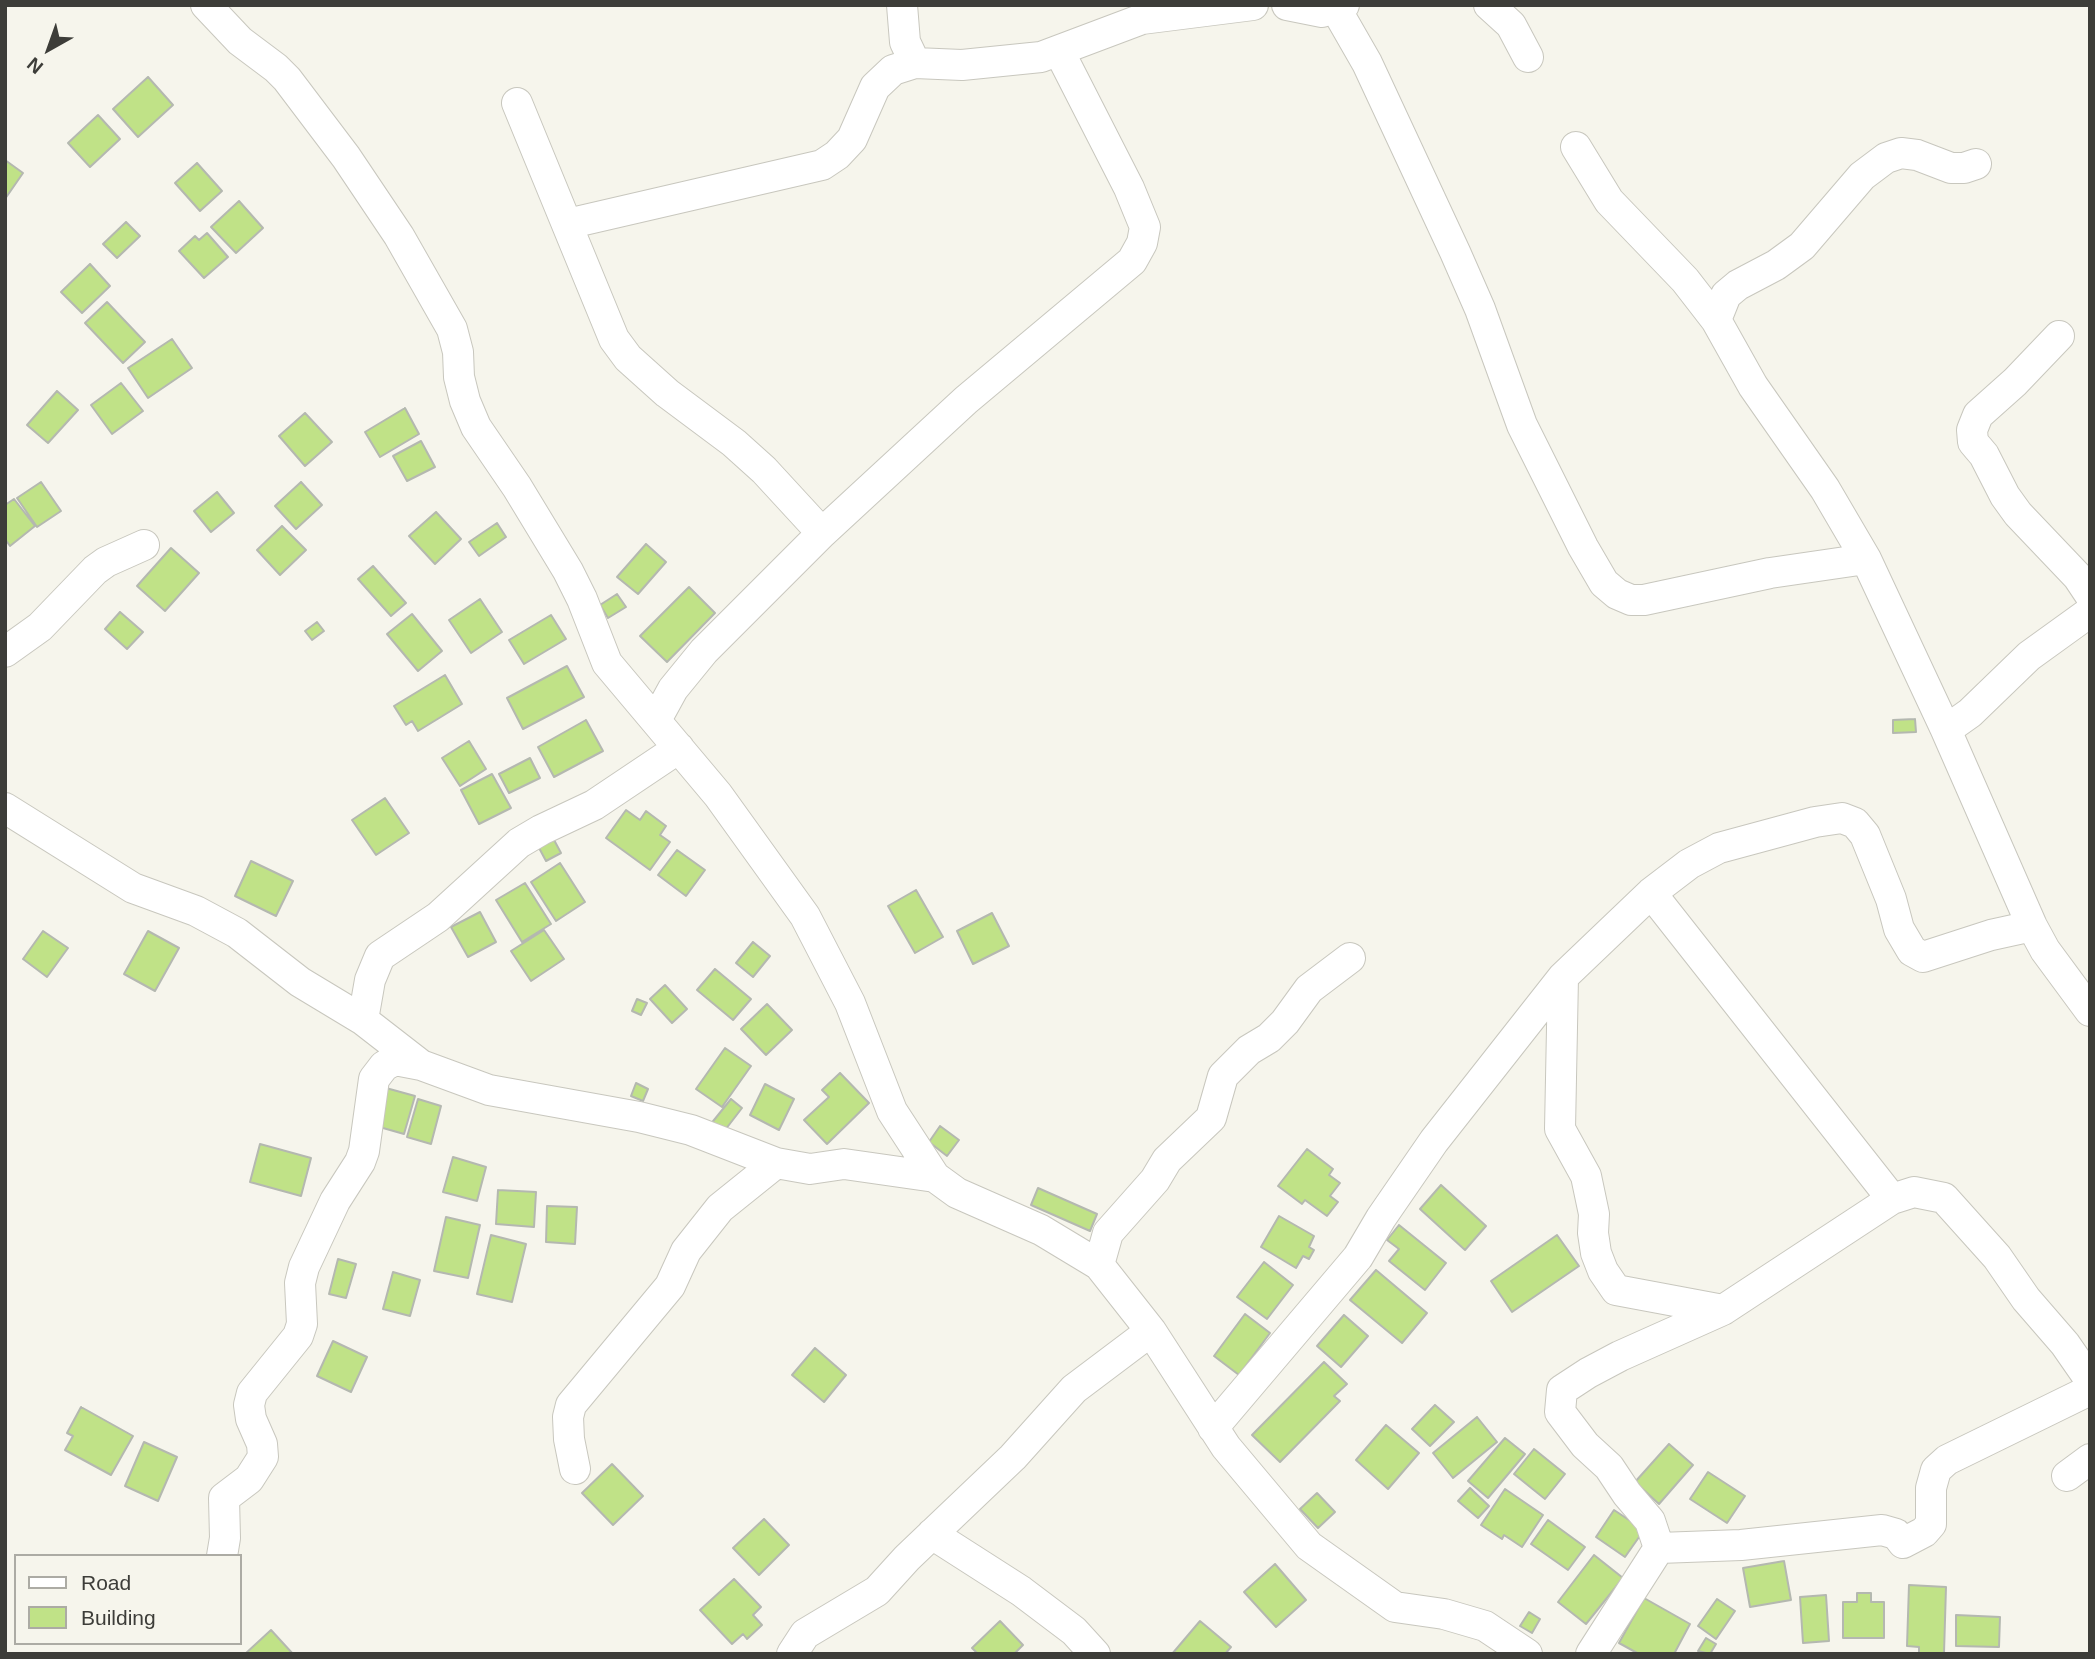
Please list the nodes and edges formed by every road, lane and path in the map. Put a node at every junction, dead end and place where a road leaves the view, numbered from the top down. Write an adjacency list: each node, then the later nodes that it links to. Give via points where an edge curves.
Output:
1 (206, 5): 22 (street, via 240,41 287,79 399,236 452,328 458,377 476,427 568,571 607,663)
2 (902, 5): 9 (street, via 905,42)
3 (1253, 5): 7 (street, via 1142,19)
4 (1287, 5): 6 (street, via 1322,12)
5 (1489, 5): 8 (street, via 1511,25)
6 (1340, 7): 18 (street, via 1480,309 1522,425 1604,583 1631,600 1644,600 1770,573)
7 (1059, 51): 9 (street, via 961,65); 16 (street, via 1133,198 1145,227 1142,243 1132,261 965,400)
8 (1528, 57)
9 (915, 63): 13 (street, via 894,70 875,87 852,139 822,165)
10 (517, 103): 13 (street)
11 (1577, 147): 14 (street, via 1609,201)
12 (1976, 164): 14 (street, via 1951,168 1901,152 1886,158 1862,176 1802,246 1726,295)
13 (567, 224): 16 (street, via 614,339 628,358 764,470)
14 (1716, 320): 18 (street, via 1753,386 1825,489)
15 (2059, 336): 19 (street, via 1978,415 1973,442 2012,505)
16 (822, 533): 22 (street, via 704,651 673,689)
17 (144, 545): 21 (street, via 95,570 40,626)
18 (1866, 559): 23 (street)
19 (2090, 595)
20 (2090, 612): 23 (street, via 2029,656)
21 (5, 652)
22 (656, 720): 24 (street)
23 (1946, 730): 27 (street)
24 (679, 748): 31 (street, via 594,805 519,843 438,917 380,957); 34 (street, via 805,916 850,1003 892,1111)
25 (5, 808): 31 (street, via 122,882 237,933 300,982)
26 (1651, 893): 27 (street, via 1719,848 1842,818 1855,823 1865,835 1899,929 1912,951 1923,957); 29 (street); 35 (street)
27 (2032, 926): 30 (street)
28 (1350, 958): 36 (street, via 1310,989 1269,1038 1223,1076 1211,1118 1167,1160 1108,1233)
29 (1563, 977): 37 (street, via 1560,1129 1586,1176 1596,1253 1603,1271 1616,1290); 41 (street, via 1434,1141 1358,1257)
30 (2090, 1011)
31 (363, 1020): 32 (street)
32 (421, 1065): 33 (street, via 489,1090 691,1130); 45 (street, via 395,1060 374,1079 360,1162 330,1210 304,1267 298,1336 252,1393 251,1419 263,1457 249,1479 224,1498)
33 (776, 1163): 34 (street, via 810,1169 844,1164); 42 (street, via 720,1208 686,1251 670,1286 571,1405 569,1438)
34 (935, 1177): 36 (street, via 957,1193 1041,1230)
35 (1892, 1199): 37 (street); 39 (street, via 1914,1192 1944,1198 1997,1257)
36 (1099, 1265): 38 (street)
37 (1723, 1310): 44 (street, via 1620,1356 1562,1390 1560,1412 1650,1521)
38 (1151, 1331): 41 (street); 43 (street, via 1074,1389 1013,1457)
39 (2090, 1380)
40 (2090, 1390): 44 (street, via 1947,1460 1936,1470 1931,1488 1931,1524 1903,1543 1896,1534 1882,1530 1741,1545)
41 (1213, 1428): 48 (street, via 1309,1546 1395,1607 1485,1626)
42 (575, 1469)
43 (932, 1534): 46 (street, via 877,1591 805,1634); 47 (street, via 1021,1591 1074,1631)
44 (1659, 1548): 49 (street)
45 (222, 1554)
46 (792, 1654)
47 (1095, 1654)
48 (1527, 1654)
49 (1591, 1654)

